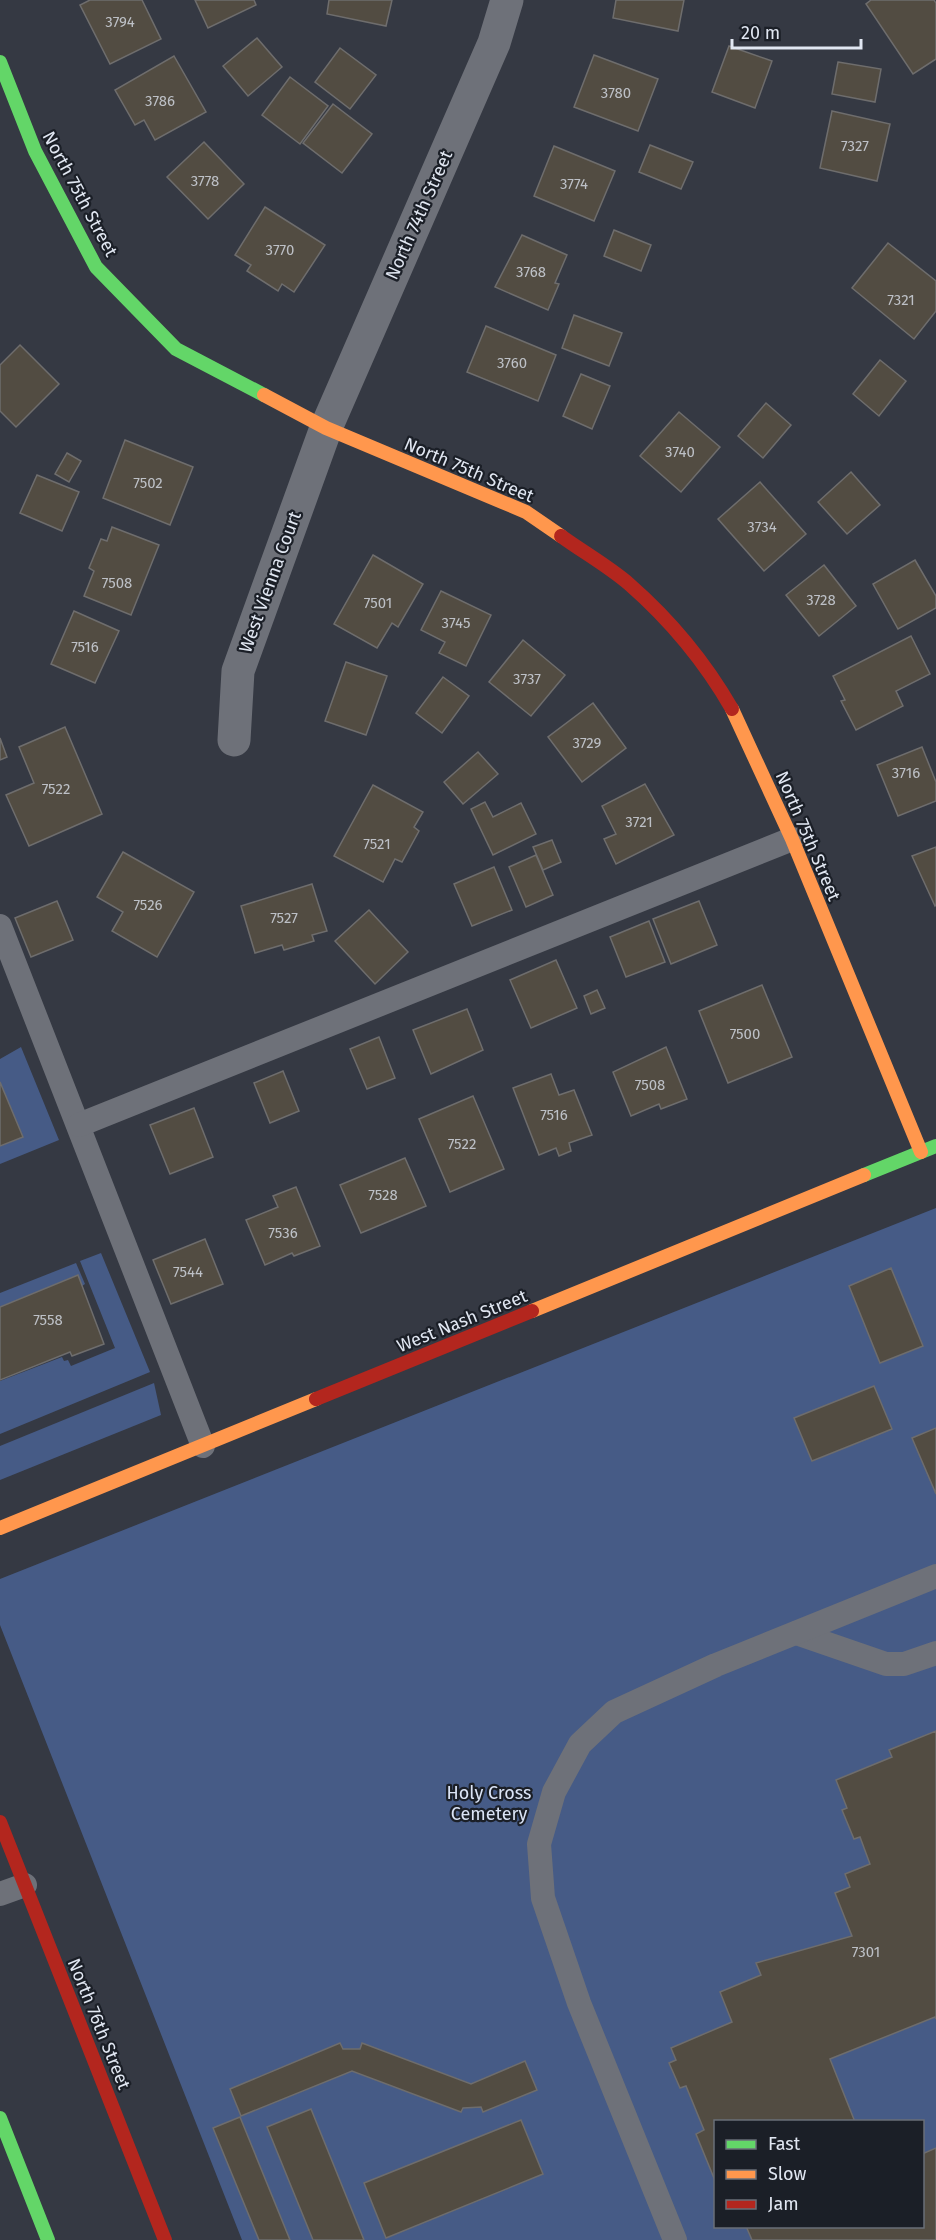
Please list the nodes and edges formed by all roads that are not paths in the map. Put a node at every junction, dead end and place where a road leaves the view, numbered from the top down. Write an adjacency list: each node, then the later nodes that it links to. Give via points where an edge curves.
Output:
1 (507, 0): 3 (street, North 74th Street, via 494,43)
2 (0, 62): 3 (street, North 75th Street, via 35,151 96,267 176,349)
3 (326, 428): 4 (street, West Vienna Court, via 238,671); 5 (street, North 75th Street, via 526,512 628,583 700,660 731,707)
4 (234, 740)
5 (792, 839): 7 (lane); 9 (street, North 75th Street)
6 (0, 926): 7 (lane)
7 (79, 1125): 10 (lane)
8 (936, 1146): 9 (street, West Nash Street)
9 (921, 1152): 10 (street, West Nash Street)
10 (203, 1446): 11 (street, West Nash Street)
11 (0, 1528)
12 (936, 1576): 13 (lane)
13 (796, 1633): 14 (lane, via 886,1664 904,1664); 21 (lane, via 614,1712 580,1744 554,1792 539,1844 543,1898 579,2003)
14 (936, 1653)
15 (0, 1822): 16 (street, North 76th Street)
16 (25, 1885): 17 (lane); 20 (street, North 76th Street)
17 (0, 1894)
18 (0, 2118): 19 (street)
19 (48, 2240)
20 (165, 2240)
21 (675, 2240)

